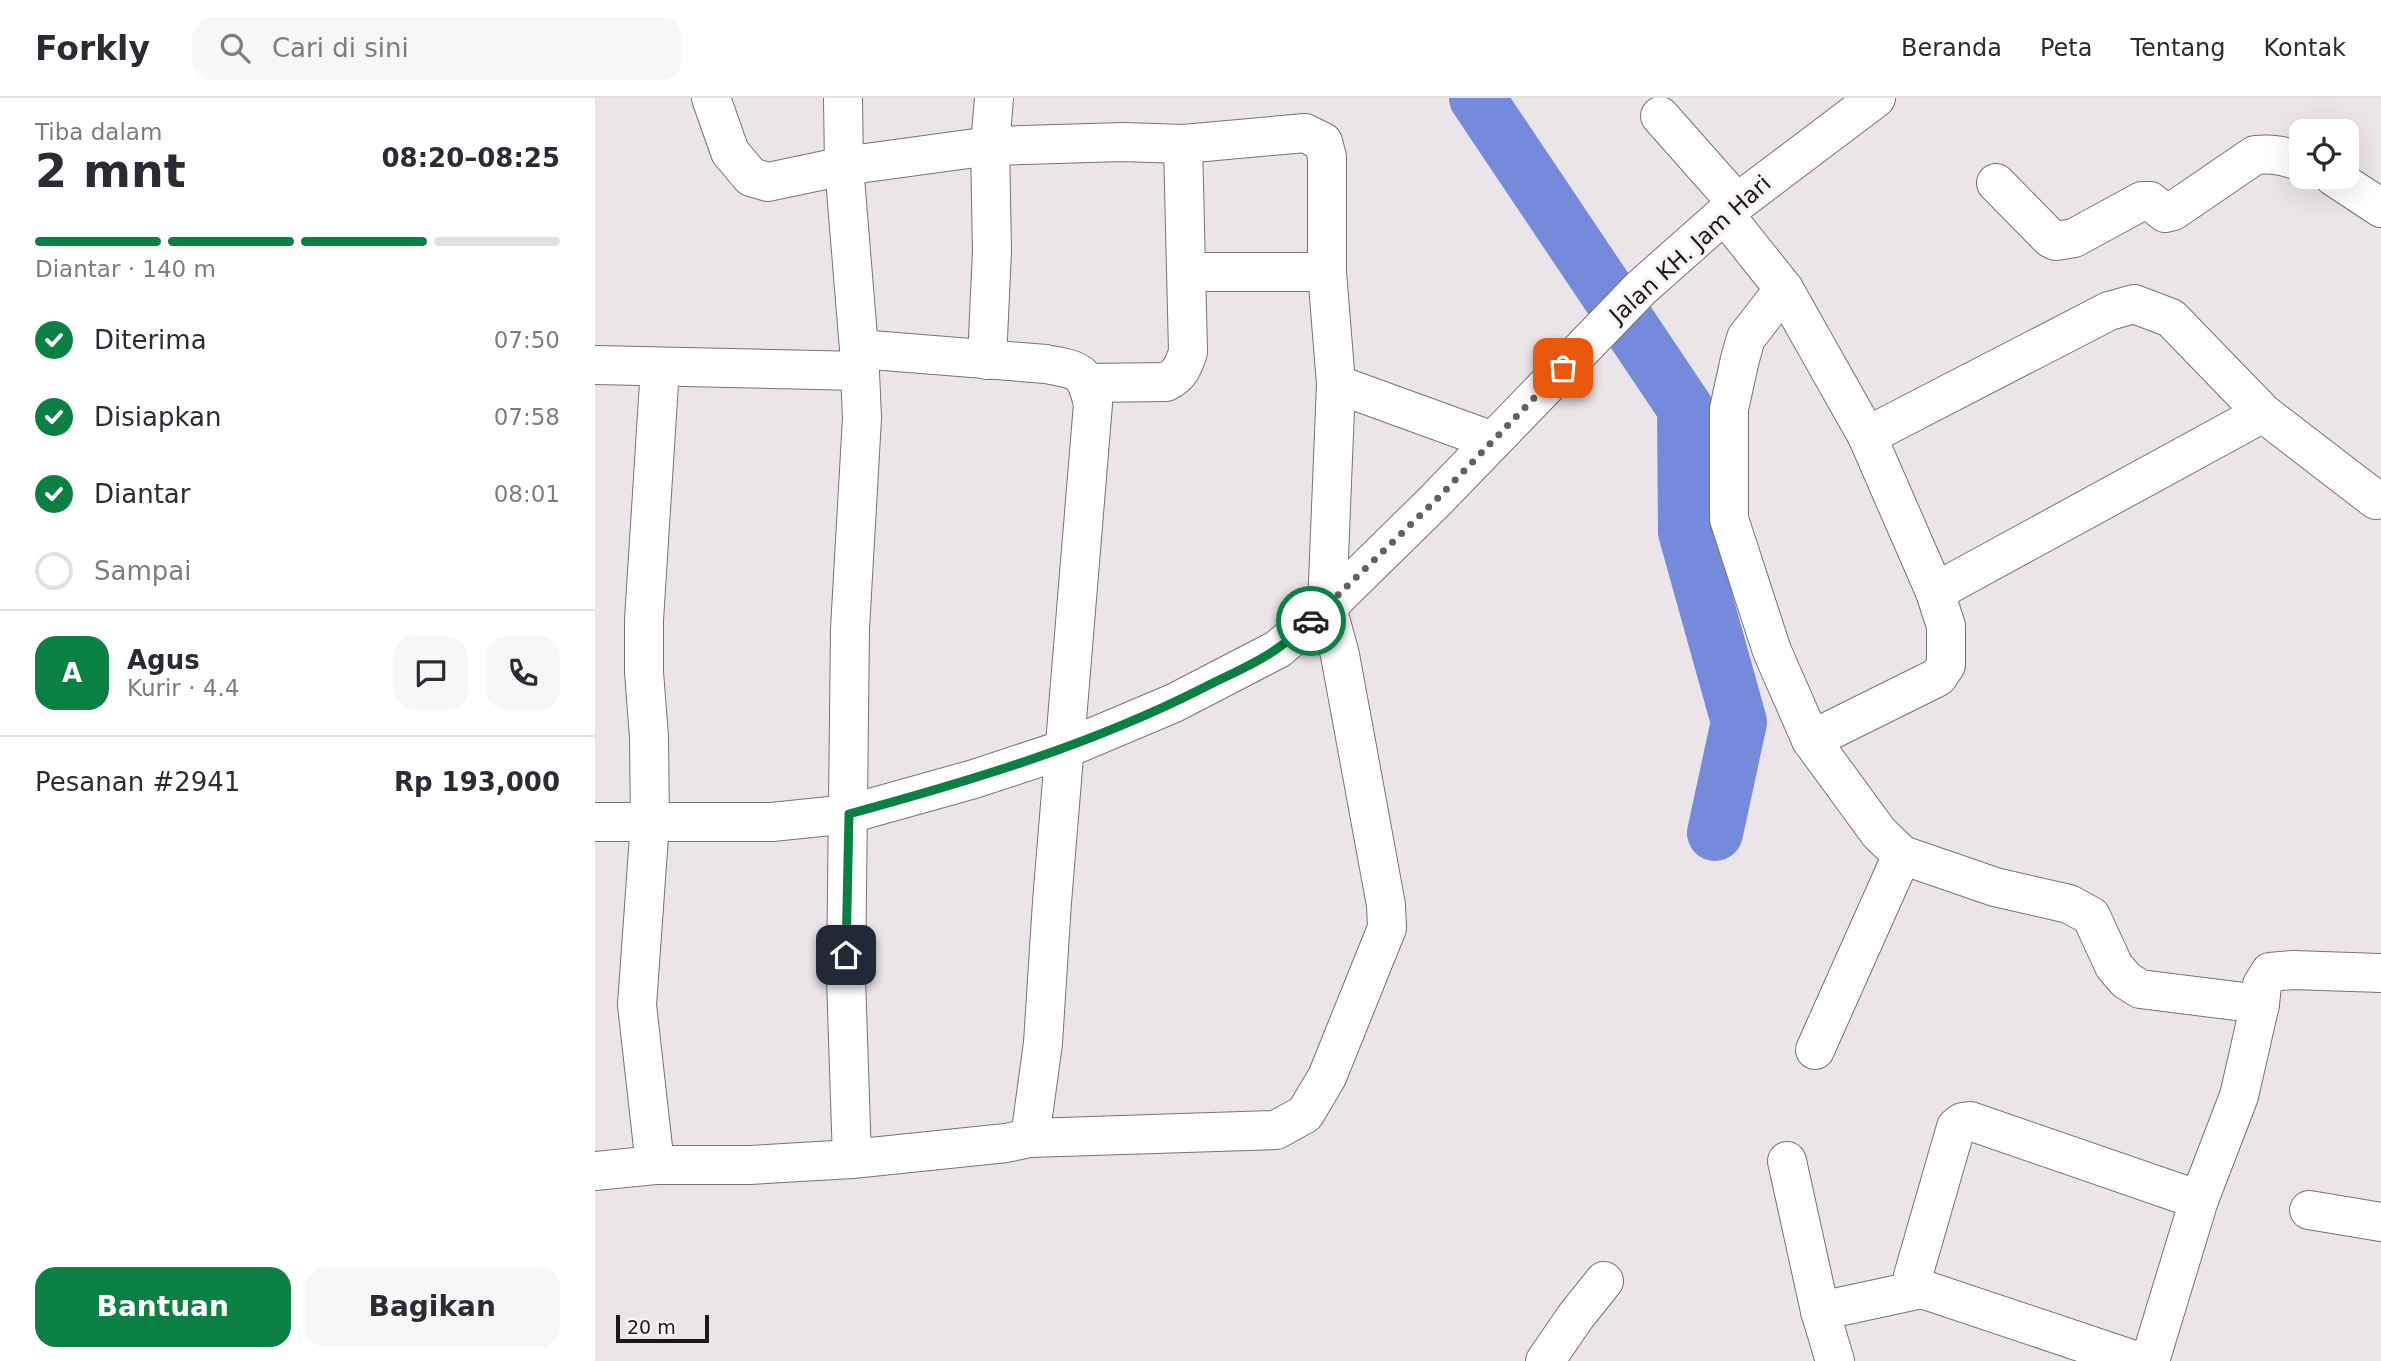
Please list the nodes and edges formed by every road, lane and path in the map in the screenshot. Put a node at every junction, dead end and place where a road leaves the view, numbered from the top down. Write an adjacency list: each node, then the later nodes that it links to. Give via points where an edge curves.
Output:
1 (711, 98): 9 (street, via 730,152 751,177 768,182)
2 (843, 98): 9 (street)
3 (994, 98): 7 (street)
4 (1876, 98): 13 (street, Jalan KH. Jam Hari)
5 (1660, 116): 13 (street)
6 (1183, 144): 7 (street); 14 (street); 15 (street, via 1305,133 1323,142 1329,180)
7 (990, 146): 9 (street); 18 (street)
8 (2289, 157): 10 (street, via 2255,155 2173,211 2165,213 2150,201 2142,201 2063,240 2050,238)
9 (844, 166): 17 (street)
10 (1996, 183)
11 (2352, 189): 12 (street)
12 (2381, 208)
13 (1731, 209): 16 (street); 24 (street, Jalan KH. Jam Hari, via 1641,288)
14 (1187, 272): 15 (street); 21 (street, via 1188,352 1177,377 1151,384)
15 (1327, 272): 22 (street)
16 (1784, 289): 25 (street); 29 (street, via 1746,338 1740,359 1729,410 1729,519 1772,651)
17 (860, 360): 18 (street); 20 (street); 31 (street)
18 (987, 360): 21 (street, via 1079,371)
19 (595, 365): 20 (street)
20 (660, 367): 33 (street, via 644,620)
21 (1088, 383): 30 (street, via 1093,404)
22 (1336, 384): 24 (street); 28 (street)
23 (2263, 413): 25 (street, via 2171,318 2134,304 2109,311); 26 (street); 27 (street)
24 (1499, 435): 28 (street, Jalan KH. Jam Hari)
25 (1867, 436): 27 (street)
26 (2376, 500)
27 (1935, 592): 29 (street, via 1946,626 1947,651 1947,665 1938,677)
28 (1327, 607): 30 (street, Jalan KH. Jam Hari, via 1278,649 1174,703); 38 (street, via 1342,668 1387,928 1327,1077 1305,1114 1276,1130)
29 (1811, 740): 34 (street, via 1879,833)
30 (1065, 749): 31 (street, Jalan KH. Jam Hari); 38 (street, via 1043,1043)
31 (849, 814): 33 (street, Jalan KH. Jam Hari, via 772,822); 39 (street, via 846,978)
32 (595, 822): 33 (street, Jalan KH. Jam Hari)
33 (650, 822): 41 (street, via 637,1005)
34 (1902, 855): 36 (street, via 1995,887 2069,904 2091,916 2114,966 2140,989); 37 (street)
35 (2381, 973): 36 (street, via 2270,972 2262,985)
36 (2260, 1004): 43 (street, via 2239,1096)
37 (1815, 1050)
38 (1030, 1139): 39 (street)
39 (852, 1159): 41 (street)
40 (1787, 1161): 48 (street)
41 (655, 1165): 42 (street)
42 (595, 1171)
43 (2199, 1200): 47 (street, via 1962,1122 1913,1276); 52 (street)
44 (2309, 1210): 45 (street)
45 (2381, 1222)
46 (1604, 1281): 49 (street)
47 (1922, 1289): 48 (street); 51 (street)
48 (1820, 1311): 50 (street)
49 (1545, 1361)
50 (1835, 1361)
51 (2137, 1361)
52 (2150, 1361)

